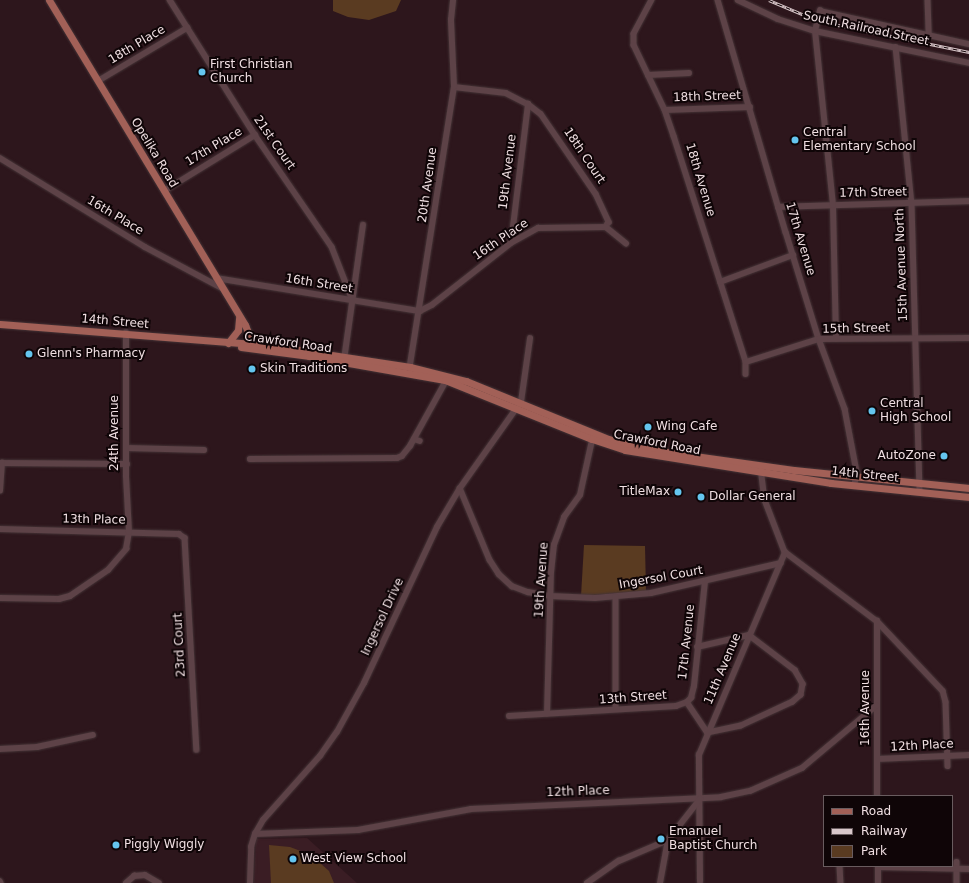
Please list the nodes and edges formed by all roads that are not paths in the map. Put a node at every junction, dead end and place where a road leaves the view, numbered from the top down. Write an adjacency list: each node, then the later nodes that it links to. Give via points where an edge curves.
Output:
1 (49, 0): 16 (main road, Opelika Road)
2 (170, 0): 8 (street, 21st Court)
3 (453, 0): 17 (street, 20th Avenue, via 451,20)
4 (652, 0): 15 (street, 18th Avenue, via 633,40)
5 (718, 0): 19 (street, 17th Avenue)
6 (738, 0): 9 (street, South Railroad Street, via 778,19)
7 (928, 0): 10 (street)
8 (186, 28): 16 (street, 18th Place); 21 (street, 21st Court)
9 (815, 31): 10 (street, via 820,11); 12 (street, South Railroad Street); 26 (street)
10 (929, 36): 11 (street)
11 (969, 44)
12 (896, 47): 13 (street, South Railroad Street); 25 (street, 15th Avenue North)
13 (969, 63)
14 (689, 73): 15 (street)
15 (648, 75): 20 (street, 18th Avenue)
16 (98, 81): 23 (main road, Opelika Road)
17 (454, 87): 18 (street, via 506,93); 37 (street, 20th Avenue)
18 (528, 104): 29 (street, 18th Court, via 548,123 581,169 607,215 609,222); 30 (street, 19th Avenue)
19 (750, 107): 20 (street, 18th Street); 27 (street, 17th Avenue)
20 (665, 110): 34 (street, 18th Avenue)
21 (255, 135): 23 (street, 17th Place); 36 (street, 21st Court, via 332,247)
22 (0, 158): 35 (street, 16th Place, via 145,247)
23 (164, 191): 33 (main road, Opelika Road)
24 (969, 201): 25 (street, 17th Street)
25 (912, 204): 26 (street, 17th Street); 42 (street, 15th Avenue North)
26 (833, 205): 27 (street, 17th Street); 46 (street)
27 (778, 207): 32 (street, 17th Avenue)
28 (363, 225): 36 (street)
29 (606, 227): 30 (street, 16th Place, via 538,228); 31 (street)
30 (511, 243): 37 (street, 16th Place, via 432,305)
31 (626, 243)
32 (793, 255): 34 (street); 45 (street, 17th Avenue)
33 (216, 278): 35 (main road, Opelika Road); 36 (street, 16th Street)
34 (720, 282): 51 (street, 18th Avenue)
35 (222, 288): 38 (main road, Opelika Road)
36 (353, 301): 37 (street, 16th Street); 50 (street)
37 (420, 311): 52 (street, 20th Avenue)
38 (239, 318): 40 (main road, Opelika Road); 47 (main road, via 238,330); 48 (main road, Opelika Road)
39 (0, 324): 41 (main road, 14th Street)
40 (247, 330): 48 (main road, Opelika Road); 49 (main road)
41 (126, 333): 47 (main road, 14th Street); 59 (street, 24th Avenue)
42 (915, 338): 43 (street, 15th Street); 46 (street, 15th Street); 66 (street, 15th Avenue North)
43 (969, 338)
44 (530, 339): 55 (street)
45 (819, 339): 46 (street, 15th Street); 51 (street, 15th Street); 65 (street, 17th Avenue, via 845,408)
46 (836, 339)
47 (228, 343): 48 (main road, Crawford Road)
48 (250, 345): 49 (main road, Crawford Road); 50 (main road, Crawford Road)
49 (266, 345): 50 (main road, Crawford Road)
50 (344, 359): 52 (main road, Crawford Road)
51 (746, 362): 53 (street, 18th Avenue)
52 (409, 370): 54 (main road, Crawford Road)
53 (746, 374)
54 (448, 378): 55 (main road, Crawford Road); 57 (street)
55 (519, 405): 56 (main road, Crawford Road); 68 (street, Ingersol Drive)
56 (593, 436): 64 (main road, Crawford Road, via 654,456); 79 (street, 19th Avenue, via 580,495 564,517 554,544)
57 (414, 439): 58 (street); 61 (street, via 406,452 397,458)
58 (420, 441)
59 (127, 448): 60 (street); 63 (street, 24th Avenue)
60 (204, 450)
61 (250, 459)
62 (1, 463): 63 (street); 70 (street)
63 (127, 464): 74 (street, 24th Avenue)
64 (760, 469): 65 (main road, 14th Street); 67 (main road, 14th Street); 76 (street, via 765,500)
65 (857, 476): 66 (main road, 14th Street); 67 (street, 17th Avenue)
66 (919, 483): 69 (main road, 14th Street); 71 (street, 15th Avenue North)
67 (855, 485): 71 (main road, 14th Street)
68 (460, 488): 79 (street, Ingersol Court, via 490,560 499,574 512,586); 100 (street, Ingersol Drive, via 437,527 352,708 320,756 264,820)
69 (969, 488)
70 (0, 491)
71 (920, 492): 72 (main road, 14th Street)
72 (969, 497)
73 (0, 529): 74 (street, 13th Place)
74 (129, 532): 75 (street, 13th Place, via 179,534); 81 (street, via 126,549 120,558 85,588 70,596 60,599)
75 (185, 538): 93 (street, 23rd Court)
76 (785, 552): 77 (street, 11th Avenue); 82 (street)
77 (781, 563): 78 (street, Ingersol Court); 83 (street, 11th Avenue)
78 (705, 582): 80 (street, Ingersol Court); 84 (street, 17th Avenue)
79 (550, 596): 80 (street, Ingersol Court); 88 (street, 19th Avenue)
80 (616, 597): 87 (street)
81 (0, 598)
82 (877, 621): 86 (street, 16th Avenue); 94 (street, via 943,691)
83 (749, 635): 84 (street); 90 (street, 11th Avenue); 90 (street, via 795,670 801,679 803,690 793,702 767,715 741,726)
84 (697, 647): 85 (street, 17th Avenue, via 693,692)
85 (687, 702): 87 (street, 13th Street, via 676,706); 90 (street)
86 (876, 706): 96 (street, 16th Avenue); 99 (street, 12th Place, via 802,768 750,791)
87 (616, 709): 88 (street, 13th Street)
88 (547, 714): 89 (street, 13th Street)
89 (509, 716)
90 (708, 733): 99 (street, 11th Avenue, via 700,755)
91 (93, 735): 92 (street, via 37,747)
92 (0, 749)
93 (196, 750)
94 (948, 755): 95 (street, 12th Place); 96 (street, 12th Place); 97 (street)
95 (969, 755)
96 (877, 759): 98 (street, 16th Avenue)
97 (948, 766)
98 (877, 795)
99 (701, 799): 100 (street, 12th Place, via 471,808 358,830); 101 (street); 112 (street)
100 (255, 834): 109 (street, via 251,847)
101 (668, 840): 110 (street, via 619,861); 111 (street)
102 (957, 862): 105 (street)
103 (840, 867): 113 (street)
104 (878, 867): 105 (street); 114 (street)
105 (957, 869): 106 (street); 115 (street)
106 (969, 869)
107 (126, 883): 108 (street, via 134,876 145,875)
108 (159, 883)
109 (250, 883)
110 (587, 883)
111 (660, 883)
112 (701, 883)
113 (841, 883)
114 (878, 883)
115 (957, 883)

